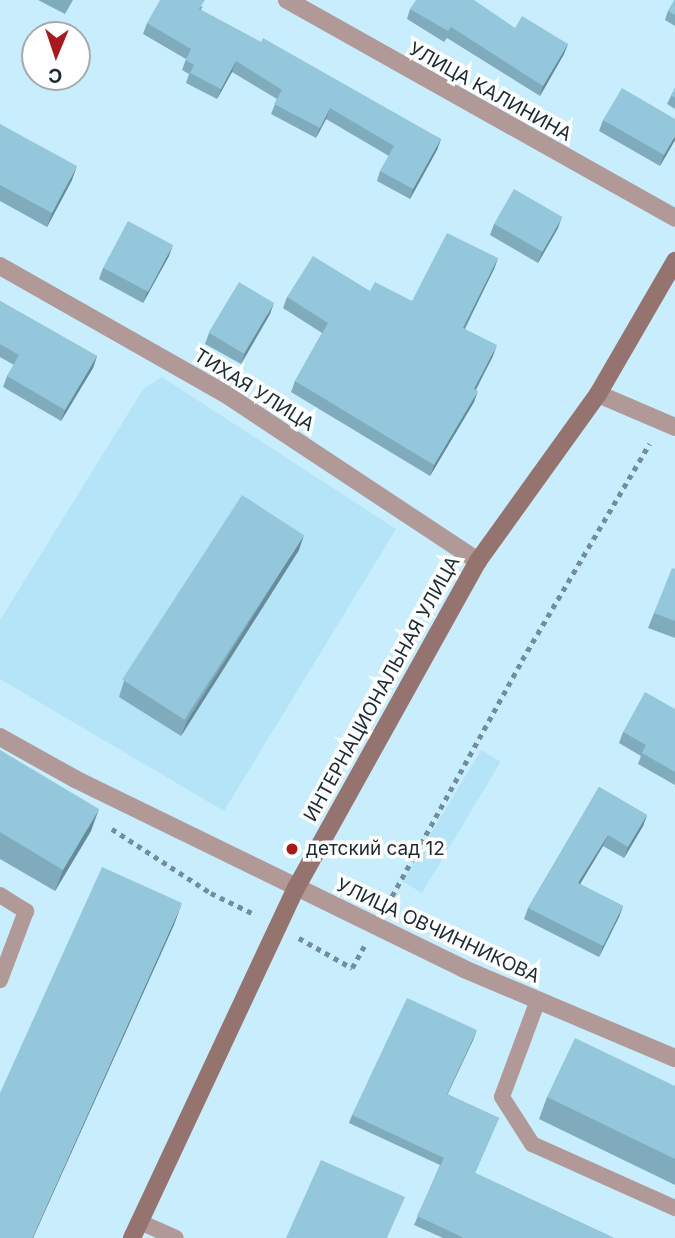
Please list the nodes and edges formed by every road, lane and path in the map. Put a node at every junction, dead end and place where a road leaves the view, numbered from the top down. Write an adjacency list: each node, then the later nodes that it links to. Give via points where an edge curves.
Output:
1 (287, 0): 2 (street, УЛИЦА КАЛИНИНА)
2 (675, 218)
3 (675, 261): 5 (main road, ИНТЕРНАЦИОНАЛЬНАЯ УЛИЦА)
4 (0, 266): 7 (street, ТИХАЯ УЛИЦА, via 224,393)
5 (598, 394): 6 (street); 7 (main road, ИНТЕРНАЦИОНАЛЬНАЯ УЛИЦА)
6 (675, 427)
7 (478, 561): 9 (main road, ИНТЕРНАЦИОНАЛЬНАЯ УЛИЦА)
8 (0, 737): 9 (street, УЛИЦА ОВЧИННИКОВА)
9 (296, 888): 12 (street, УЛИЦА ОВЧИННИКОВА); 15 (main road, ИНТЕРНАЦИОНАЛЬНАЯ УЛИЦА)
10 (0, 895): 11 (lane, via 26,911)
11 (0, 980)
12 (538, 1000): 13 (street, УЛИЦА ОВЧИННИКОВА); 14 (lane, via 502,1097 532,1144)
13 (675, 1058)
14 (675, 1209)
15 (136, 1230): 16 (lane)
16 (176, 1238)

